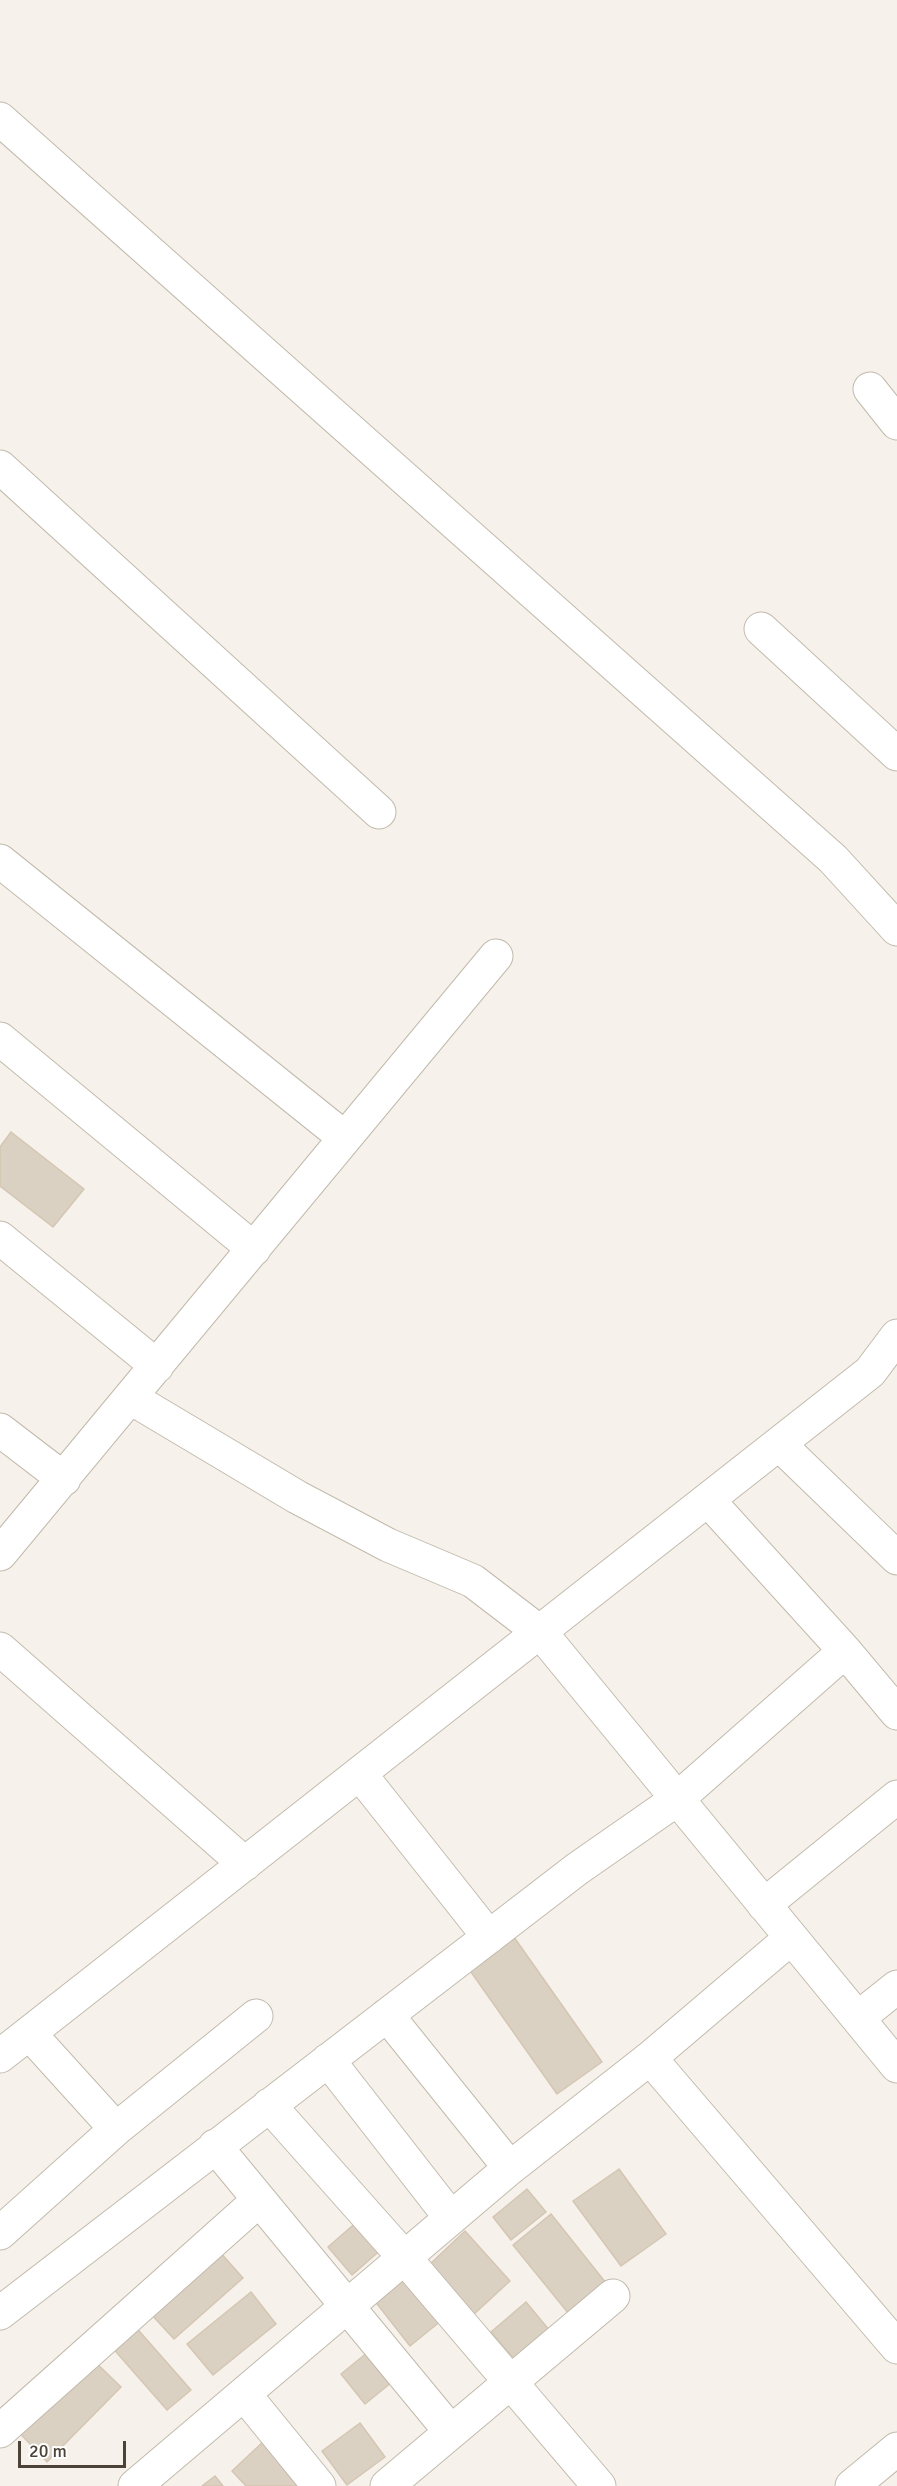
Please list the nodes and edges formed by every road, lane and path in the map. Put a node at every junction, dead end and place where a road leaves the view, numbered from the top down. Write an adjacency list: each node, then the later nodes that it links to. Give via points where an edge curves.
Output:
1 (0, 119): 9 (street, via 833,859)
2 (870, 389): 3 (street)
3 (897, 423)
4 (0, 467): 7 (street)
5 (761, 629): 6 (street)
6 (897, 754)
7 (379, 812)
8 (0, 861): 12 (street)
9 (897, 929)
10 (496, 956): 12 (street)
11 (0, 1039): 14 (street)
12 (345, 1138): 14 (street)
13 (0, 1238): 16 (street)
14 (254, 1249): 16 (street)
15 (897, 1336): 19 (street, via 870,1372)
16 (157, 1366): 17 (street)
17 (131, 1398): 20 (street); 24 (street, via 307,1502 388,1545 472,1581)
18 (0, 1430): 20 (street)
19 (779, 1444): 21 (street); 23 (street)
20 (64, 1479): 22 (street)
21 (708, 1500): 24 (street); 26 (street)
22 (0, 1554)
23 (897, 1558)
24 (541, 1633): 28 (street); 30 (street)
25 (0, 1649): 31 (street)
26 (844, 1651): 27 (street); 30 (street)
27 (897, 1713)
28 (360, 1774): 31 (street); 33 (street)
29 (897, 1797): 32 (street)
30 (676, 1800): 32 (street); 33 (street)
31 (245, 1864): 39 (street)
32 (764, 1905): 34 (street)
33 (489, 1937): 36 (street)
34 (792, 1938): 38 (street); 41 (street)
35 (897, 1987): 38 (street)
36 (387, 2014): 42 (street); 47 (street)
37 (256, 2016): 45 (street)
38 (858, 2018): 43 (street)
39 (29, 2033): 40 (street); 45 (street)
40 (0, 2056)
41 (651, 2058): 47 (street); 55 (street)
42 (328, 2060): 44 (street); 49 (street)
43 (897, 2066)
44 (269, 2105): 46 (street); 51 (street)
45 (116, 2129): 50 (street)
46 (215, 2146): 48 (street); 54 (street)
47 (510, 2168): 49 (street)
48 (259, 2200): 53 (street); 58 (street)
49 (451, 2218): 51 (street)
50 (0, 2233)
51 (404, 2257): 53 (street); 56 (street)
52 (613, 2296): 56 (street)
53 (346, 2307): 57 (street); 59 (street)
54 (0, 2313)
55 (897, 2347)
56 (511, 2382): 59 (street); 64 (street)
57 (244, 2394): 61 (street); 62 (street)
58 (0, 2431)
59 (451, 2432): 63 (street)
60 (897, 2449): 65 (street)
61 (135, 2486)
62 (320, 2486)
63 (387, 2486)
64 (599, 2486)
65 (852, 2486)

